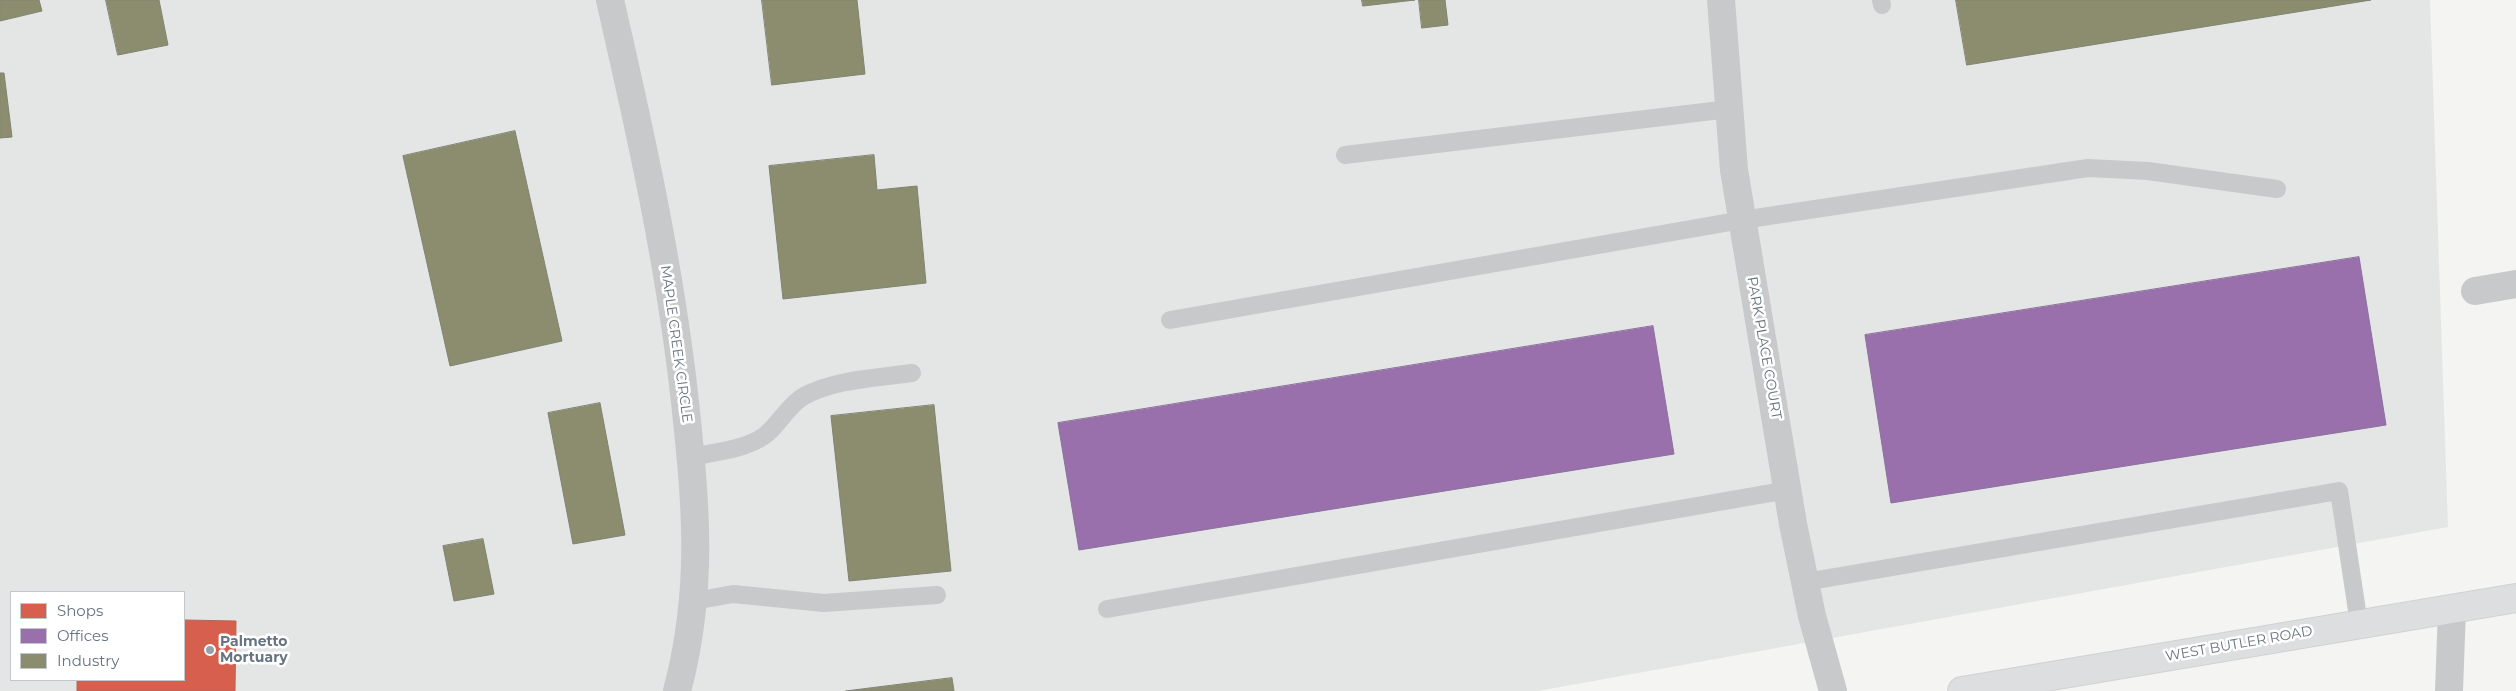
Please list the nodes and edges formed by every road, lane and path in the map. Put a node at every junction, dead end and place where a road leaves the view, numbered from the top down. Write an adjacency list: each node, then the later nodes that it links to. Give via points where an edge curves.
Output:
1 (610, 0): 11 (street, MAPLE CREEK CIRCLE, via 657,213 675,317)
2 (1721, 0): 3 (street, PARK PLACE COURT)
3 (1729, 109): 4 (lane); 6 (street, PARK PLACE COURT)
4 (1345, 155)
5 (2276, 189): 6 (lane, via 2148,171 2088,168)
6 (1742, 220): 9 (lane); 12 (street, PARK PLACE COURT)
7 (2516, 284): 8 (street)
8 (2475, 291)
9 (1170, 320)
10 (912, 373): 11 (lane, via 817,391 793,404 764,436 732,448)
11 (691, 457): 16 (street, MAPLE CREEK CIRCLE, via 696,502)
12 (1788, 490): 13 (street, PARK PLACE COURT); 17 (lane)
13 (1805, 582): 19 (lane, via 2339,491); 21 (street, PARK PLACE COURT)
14 (937, 595): 16 (lane, via 824,603 733,594)
15 (2516, 598): 18 (main road, WEST BUTLER ROAD)
16 (694, 601): 20 (street, MAPLE CREEK CIRCLE)
17 (1107, 609)
18 (2452, 609): 19 (main road, WEST BUTLER ROAD); 23 (street)
19 (2359, 624): 22 (main road, WEST BUTLER ROAD)
20 (677, 691)
21 (1833, 691)
22 (1962, 691)
23 (2449, 691)

